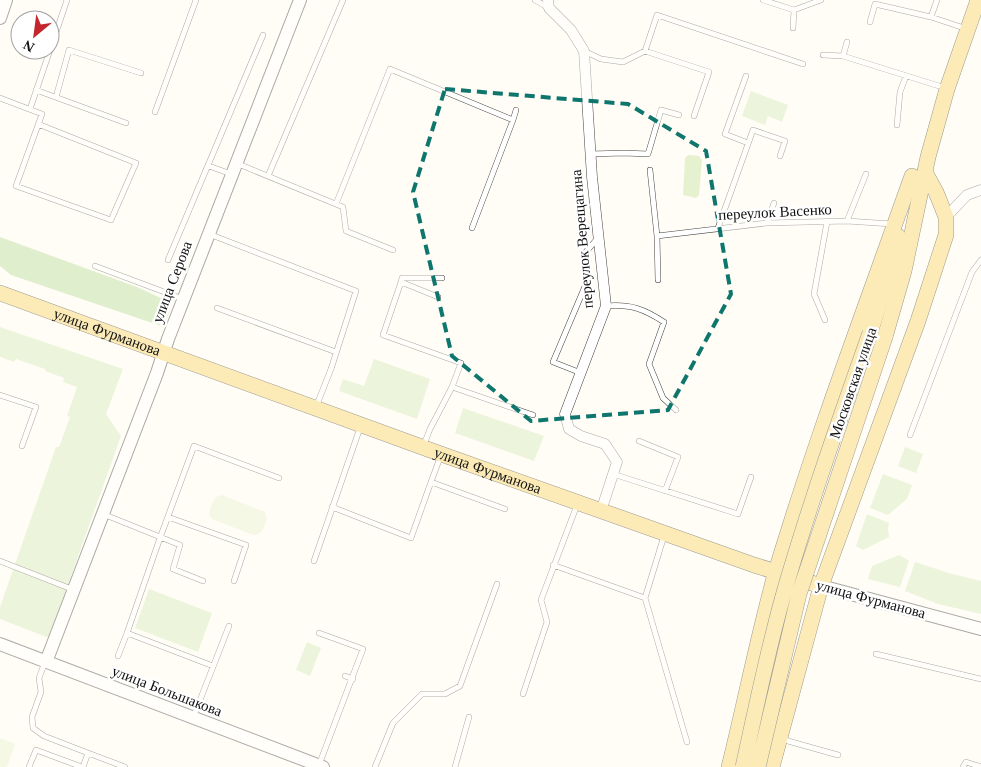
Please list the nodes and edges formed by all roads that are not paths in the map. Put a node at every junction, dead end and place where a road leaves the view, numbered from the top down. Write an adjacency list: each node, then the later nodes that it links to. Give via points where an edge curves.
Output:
1 (6, 0): 15 (street)
2 (67, 0): 30 (lane)
3 (196, 0): 35 (lane)
4 (300, 0): 46 (street, улица Серова)
5 (343, 0): 50 (lane)
6 (535, 0): 12 (lane)
7 (763, 0): 13 (lane)
8 (821, 0): 13 (lane)
9 (937, 0): 14 (lane)
10 (966, 0): 17 (main road, Московская улица)
11 (978, 0): 17 (main road, Московская улица)
12 (548, 4): 21 (street, переулок Верещагина, via 572,30)
13 (794, 10): 18 (lane)
14 (931, 17): 16 (lane, via 875,4); 17 (lane)
15 (0, 18)
16 (870, 22)
17 (963, 27): 29 (main road, Московская улица); 49 (main road, Московская улица, via 947,89)
18 (793, 28)
19 (263, 35): 45 (lane)
20 (847, 42): 24 (lane)
21 (584, 51): 22 (lane, via 601,59 624,62); 43 (street, переулок Верещагина)
22 (645, 51): 25 (lane, via 657,15 786,55); 37 (lane, via 709,72)
23 (823, 55): 24 (lane)
24 (843, 56): 28 (lane)
25 (803, 64)
26 (141, 73): 31 (lane, via 69,50)
27 (746, 76): 42 (lane, via 725,134)
28 (906, 76): 29 (lane); 41 (lane, via 900,92)
29 (939, 86): 49 (main road, Московская улица)
30 (36, 90): 31 (lane); 33 (lane)
31 (56, 97): 39 (lane)
32 (0, 98): 33 (lane)
33 (30, 109): 40 (lane, via 42,114)
34 (516, 110): 38 (lane)
35 (154, 112)
36 (679, 115): 43 (lane, via 661,110 648,154)
37 (694, 116)
38 (513, 120): 53 (lane, via 390,69); 59 (lane)
39 (126, 123)
40 (38, 124): 40 (lane, via 16,186 111,220 136,163)
41 (897, 125)
42 (748, 143): 44 (lane, via 753,130 785,142); 60 (lane)
43 (590, 154): 63 (street, переулок Верещагина)
44 (780, 156)
45 (209, 166): 46 (lane); 65 (lane)
46 (233, 169): 50 (lane); 61 (street, улица Серова)
47 (650, 170): 62 (lane)
48 (866, 174): 55 (lane)
49 (918, 174): 54 (main road, via 936,192); 58 (main road); 142 (main road, Московская улица, bridge, via 891,268 785,590); 143 (main road, Московская улица, bridge, via 904,272 798,594)
50 (268, 176): 53 (lane)
51 (981, 190): 54 (street, via 967,195)
52 (774, 203): 57 (lane)
53 (336, 204): 64 (lane, via 343,207 346,231)
54 (946, 216): 111 (main road, via 946,235 940,258)
55 (847, 221): 56 (lane, переулок Васенко); 58 (lane, переулок Васенко)
56 (827, 222): 57 (lane, переулок Васенко); 76 (lane, via 814,294)
57 (767, 224): 60 (lane, переулок Васенко)
58 (895, 224): 107 (main road)
59 (472, 228)
60 (718, 228): 62 (lane, переулок Васенко)
61 (208, 234): 73 (street, улица Серова); 77 (lane, via 356,291)
62 (657, 236): 69 (lane)
63 (598, 238): 74 (street, переулок Верещагина); 79 (lane, via 584,254 586,284 553,362)
64 (393, 250)
65 (168, 260)
66 (981, 260): 86 (lane, via 972,272)
67 (94, 266): 73 (lane)
68 (442, 278): 70 (lane, via 402,278)
69 (658, 280)
70 (401, 282): 72 (lane); 80 (lane, via 382,335 461,363)
71 (0, 293): 78 (main road, улица Фурманова)
72 (438, 297)
73 (184, 299): 78 (street, улица Серова)
74 (606, 306): 79 (street, переулок Верещагина); 83 (lane, via 622,305 648,311 664,322 649,364 663,398)
75 (217, 308): 77 (lane)
76 (826, 320)
77 (336, 352): 82 (lane)
78 (163, 353): 82 (main road, улица Фурманова); 100 (street, улица Серова)
79 (582, 373): 91 (street, переулок Верещагина, via 565,414 569,429 605,444 616,462)
80 (452, 387): 84 (lane); 89 (lane)
81 (0, 395): 88 (lane, via 36,406)
82 (316, 408): 85 (main road, улица Фурманова)
83 (676, 410)
84 (534, 415)
85 (361, 425): 89 (main road, улица Фурманова); 97 (lane)
86 (910, 435)
87 (639, 441): 95 (lane, via 678,457)
88 (22, 446)
89 (423, 447): 90 (main road, улица Фурманова)
90 (441, 454): 94 (lane); 96 (main road, улица Фурманова)
91 (613, 474): 95 (lane); 99 (street, переулок Верещагина)
92 (751, 477): 95 (lane, via 738,514)
93 (279, 478): 101 (lane, via 194,446)
94 (431, 482): 97 (lane, via 411,538); 98 (lane)
95 (665, 491)
96 (578, 502): 99 (main road, улица Фурманова); 106 (lane)
97 (332, 507): 105 (lane)
98 (505, 509)
99 (601, 511): 102 (main road, улица Фурманова)
100 (102, 514): 103 (lane); 112 (street, улица Серова)
101 (168, 516): 103 (lane); 109 (lane, via 246,545)
102 (664, 533): 107 (main road, улица Фурманова); 113 (lane)
103 (160, 538): 108 (lane, via 180,545 173,569); 117 (lane)
104 (0, 561): 112 (lane)
105 (314, 561)
106 (553, 565): 113 (lane); 126 (lane, via 540,600 547,622)
107 (776, 572): 111 (main road, улица Фурманова); 141 (main road)
108 (203, 581)
109 (234, 581)
110 (497, 584): 139 (lane, via 460,686 445,694 422,694 393,723)
111 (821, 586): 115 (street, улица Фурманова); 129 (main road)
112 (74, 590): 121 (street, улица Серова)
113 (645, 598): 130 (lane)
114 (229, 626): 122 (lane)
115 (981, 629)
116 (319, 632): 124 (lane, via 364,649)
117 (127, 633): 120 (lane); 122 (lane)
118 (0, 644): 121 (street, улица Большакова)
119 (876, 654): 125 (lane)
120 (118, 656)
121 (46, 662): 128 (street, улица Большакова); 131 (lane, via 39,678 41,692 32,717 33,728 44,736)
122 (213, 666): 128 (lane)
123 (345, 676): 124 (lane)
124 (352, 679): 133 (lane)
125 (981, 679)
126 (523, 694)
127 (469, 717): 140 (lane)
128 (192, 718): 133 (street, улица Большакова)
129 (779, 736): 132 (lane); 134 (main road)
130 (688, 742)
131 (88, 753): 137 (lane); 138 (lane)
132 (838, 755)
133 (321, 766)
134 (773, 766)
135 (981, 766): 144 (lane, via 966,762)
136 (29, 767): 137 (lane, via 36,750)
137 (82, 767)
138 (125, 767)
139 (375, 767)
140 (455, 767)
141 (729, 767)
142 (743, 767)
143 (758, 767)
144 (963, 767)

